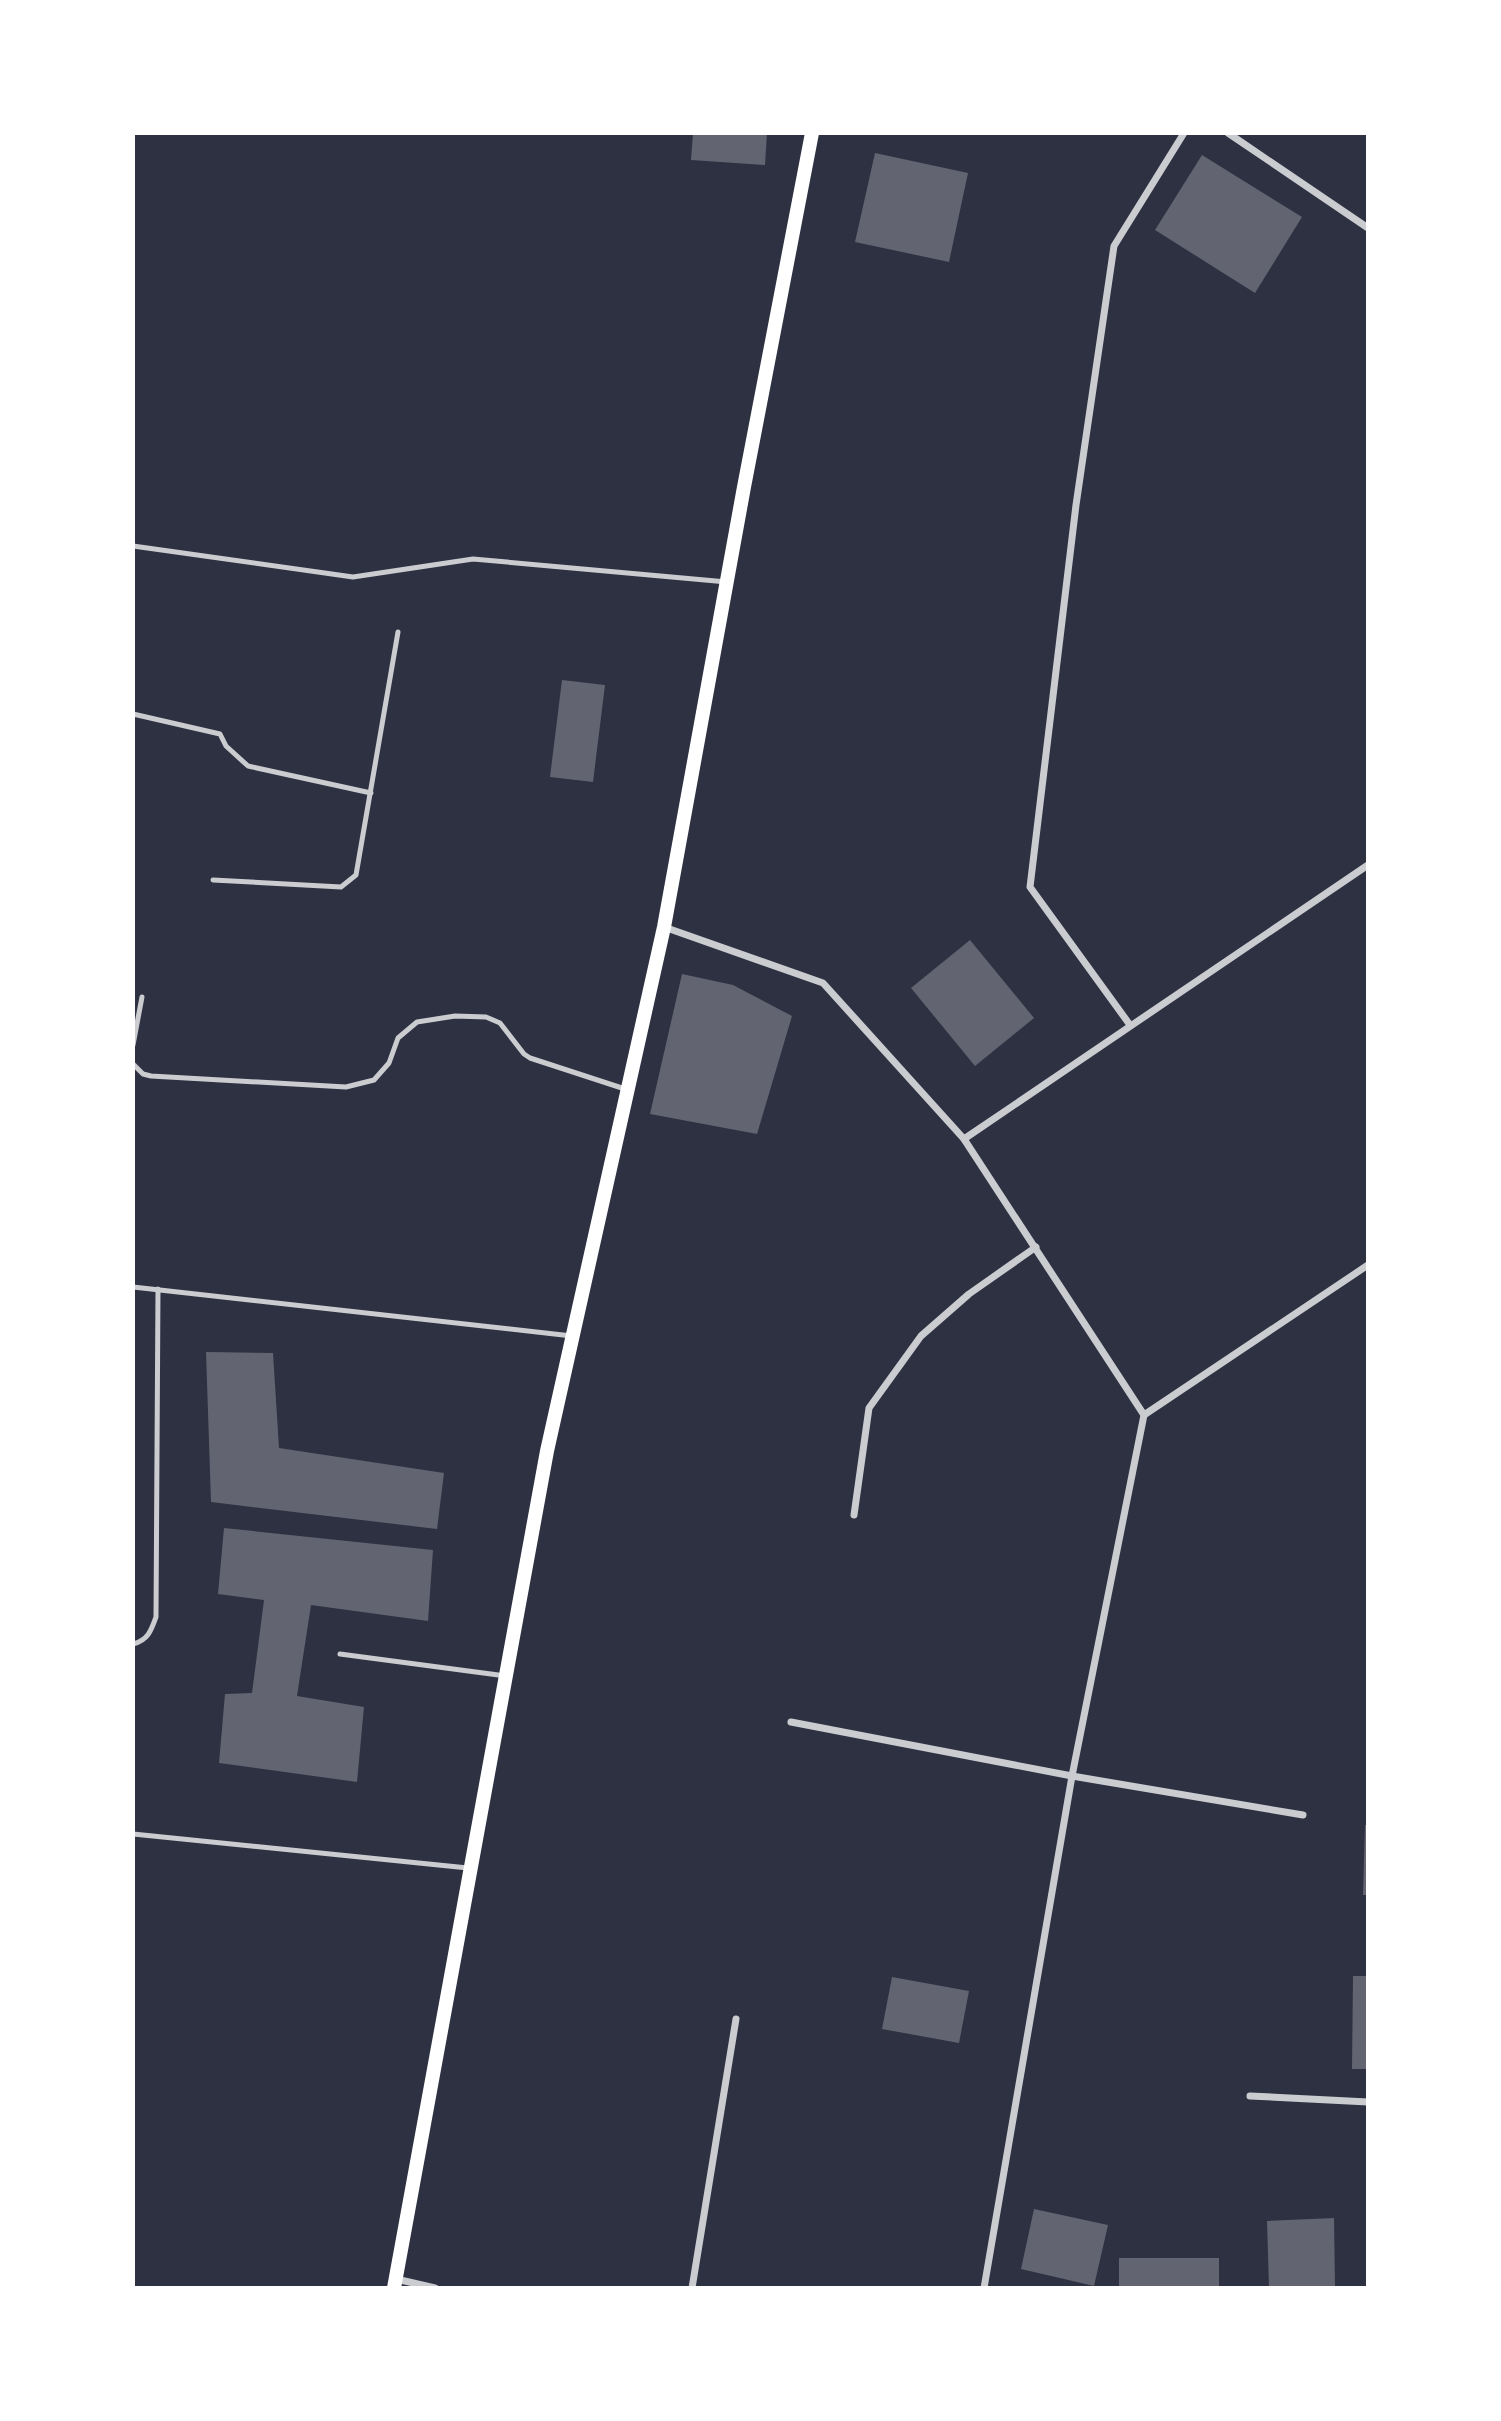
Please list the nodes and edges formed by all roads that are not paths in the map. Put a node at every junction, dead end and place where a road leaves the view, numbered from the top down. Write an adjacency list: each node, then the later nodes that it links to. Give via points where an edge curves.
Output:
1 (811, 133): 6 (main road)
2 (1184, 133): 14 (street, via 1114,246 1076,505 1030,887)
3 (1228, 133): 4 (street)
4 (1368, 228)
5 (133, 546): 6 (lane, via 353,577 473,559)
6 (727, 582): 12 (main road)
7 (398, 632): 9 (lane)
8 (133, 714): 9 (lane, via 220,734 226,746 248,765)
9 (371, 793): 11 (lane, via 356,876 341,887)
10 (1368, 865): 14 (street)
11 (213, 880)
12 (664, 927): 17 (main road); 18 (street, via 823,983)
13 (142, 997): 15 (lane)
14 (1130, 1025): 18 (street)
15 (133, 1045)
16 (133, 1064): 17 (lane, via 151,1076 346,1087 374,1080 389,1063 398,1038 417,1022 486,1017 500,1023 530,1058)
17 (628, 1090): 23 (main road)
18 (964, 1139): 19 (street)
19 (1036, 1247): 24 (street); 25 (street, via 969,1294 921,1336 869,1408)
20 (1368, 1265): 24 (street)
21 (133, 1287): 22 (lane)
22 (158, 1289): 23 (lane); 26 (lane, via 156,1617 143,1642)
23 (572, 1336): 28 (main road)
24 (1144, 1415): 30 (street)
25 (854, 1515)
26 (133, 1644)
27 (340, 1654): 28 (lane)
28 (506, 1676): 33 (main road)
29 (791, 1722): 30 (street)
30 (1072, 1776): 31 (street); 40 (street)
31 (1303, 1815)
32 (133, 1834): 33 (lane)
33 (471, 1868): 37 (main road)
34 (736, 2019): 39 (street)
35 (1250, 2096): 36 (street)
36 (1368, 2102)
37 (395, 2283): 38 (street)
38 (435, 2288)
39 (692, 2288)
40 (984, 2288)

